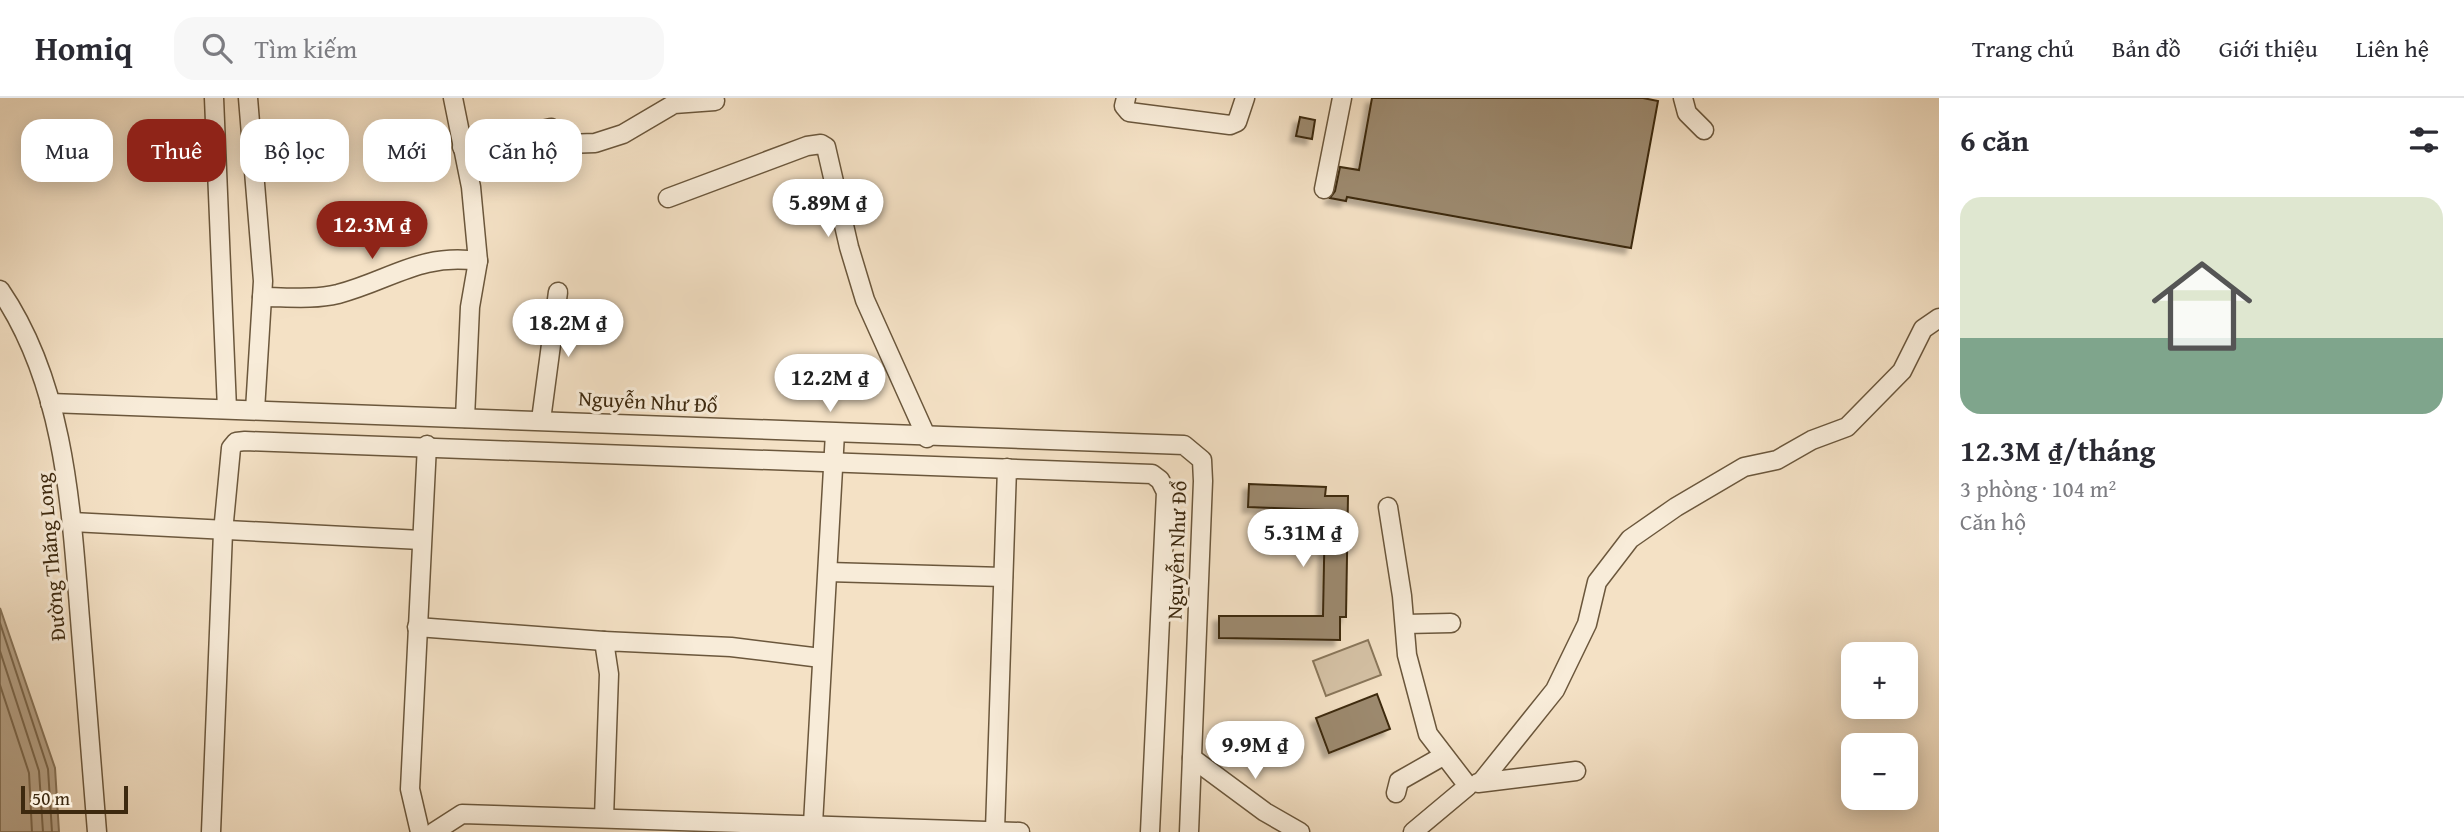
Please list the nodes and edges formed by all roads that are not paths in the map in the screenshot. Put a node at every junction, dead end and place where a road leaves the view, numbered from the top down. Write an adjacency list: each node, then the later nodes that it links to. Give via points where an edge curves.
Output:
1 (214, 98): 19 (street)
2 (248, 98): 16 (street)
3 (453, 98): 10 (street)
4 (1126, 98): 5 (street, via 1124,106 1129,112 1230,125 1237,122)
5 (1245, 98)
6 (1342, 98): 11 (street)
7 (1683, 98): 9 (street, via 1687,113)
8 (715, 100): 10 (street, via 674,104 623,134 595,143 565,145 551,128)
9 (1704, 130)
10 (462, 147): 13 (street)
11 (1324, 189)
12 (668, 198): 24 (street, via 807,146 826,148 865,300)
13 (478, 261): 16 (street, via 428,260 323,297); 21 (street, via 470,307)
14 (0, 290): 18 (street, Đường Thăng Long, via 12,307)
15 (558, 292): 22 (street)
16 (262, 297): 20 (street)
17 (1939, 318): 42 (street, via 1923,329 1902,371 1847,426 1777,460 1744,467 1630,539 1597,582 1584,632 1555,690)
18 (50, 404): 19 (street, Nguyễn Như Đổ); 29 (street, Đường Thăng Long, via 66,463)
19 (227, 409): 20 (street, Nguyễn Như Đổ)
20 (255, 410): 21 (street, Nguyễn Như Đổ)
21 (465, 418): 22 (street, Nguyễn Như Đổ)
22 (541, 420): 23 (street, Nguyễn Như Đổ)
23 (835, 433): 24 (street, Nguyễn Như Đổ); 26 (street)
24 (927, 438): 40 (street, Nguyễn Như Đổ, via 1184,445 1202,460)
25 (427, 445): 26 (street); 30 (street, via 236,442 231,448); 31 (street)
26 (833, 461): 27 (street); 32 (street)
27 (1007, 468): 33 (street); 53 (street, via 1152,474 1166,492)
28 (1388, 507): 35 (street)
29 (72, 522): 30 (street); 48 (street, Đường Thăng Long)
30 (224, 530): 31 (street); 49 (street)
31 (422, 540): 36 (street)
32 (828, 572): 33 (street); 38 (street)
33 (1003, 577): 47 (street)
34 (1451, 623): 35 (street)
35 (1405, 624): 39 (street, via 1428,734)
36 (417, 627): 37 (street); 50 (street, via 410,789)
37 (604, 641): 38 (street, via 731,647); 44 (street, via 610,674)
38 (821, 658): 45 (street)
39 (1443, 755): 42 (street); 43 (street, via 1399,781)
40 (1192, 758): 54 (street, Nguyễn Như Đổ); 55 (street)
41 (1576, 771): 42 (street)
42 (1475, 784): 56 (street)
43 (1396, 793)
44 (604, 818): 46 (street); 51 (street, via 462,814)
45 (813, 824): 46 (street); 47 (street)
46 (706, 826)
47 (995, 830): 52 (street)
48 (97, 832)
49 (211, 832)
50 (420, 832)
51 (434, 832)
52 (1020, 832)
53 (1150, 832)
54 (1189, 832)
55 (1300, 832)
56 (1413, 832)

